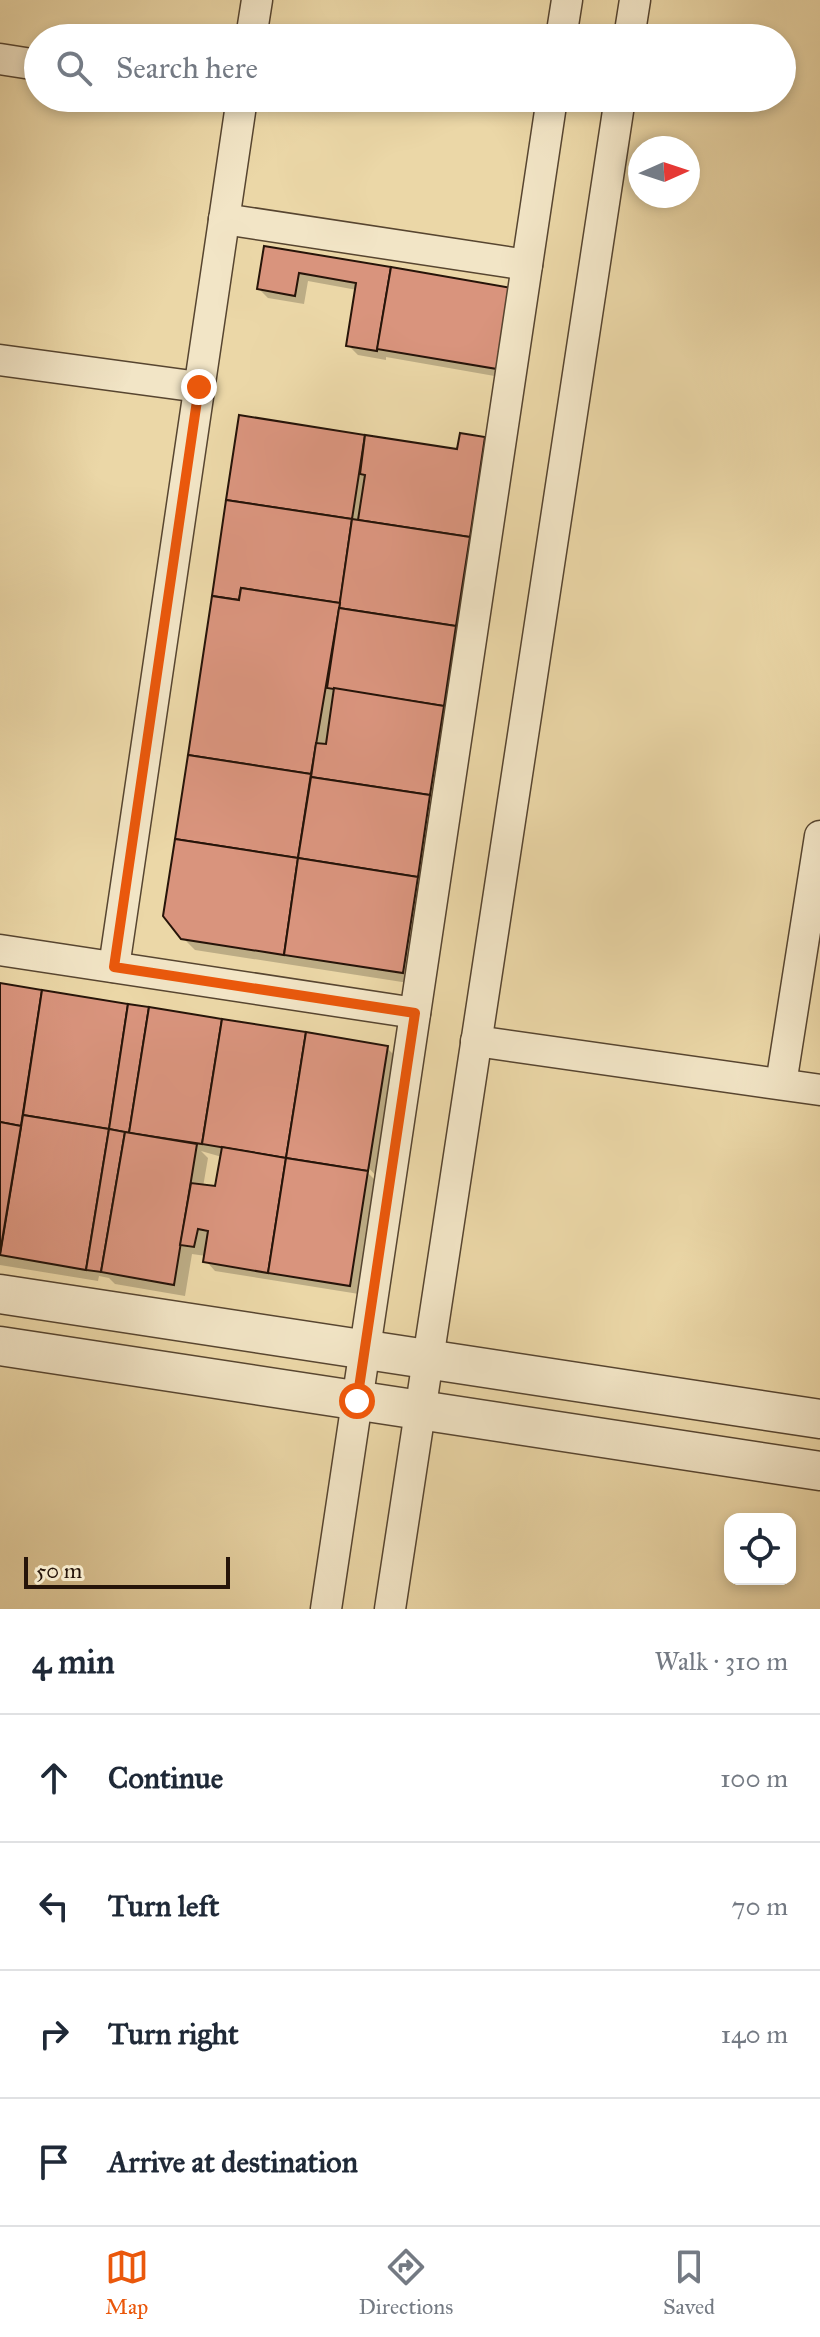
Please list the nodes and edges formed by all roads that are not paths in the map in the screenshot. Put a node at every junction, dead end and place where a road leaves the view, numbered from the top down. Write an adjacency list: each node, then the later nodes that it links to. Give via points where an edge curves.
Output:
1 (257, 0): 4 (street)
2 (567, 0): 5 (street)
3 (635, 0): 6 (street)
4 (253, 24)
5 (563, 24)
6 (631, 24)
7 (0, 59): 8 (street)
8 (24, 63)
9 (240, 112): 12 (street)
10 (550, 112): 13 (street)
11 (618, 112): 20 (street)
12 (224, 219): 13 (street); 15 (street)
13 (527, 265): 19 (street)
14 (0, 360): 15 (street)
15 (199, 387): 18 (street)
16 (820, 836): 21 (street)
17 (0, 950): 18 (street)
18 (114, 967): 19 (street)
19 (415, 1013): 25 (street)
20 (476, 1041): 21 (street); 26 (street)
21 (781, 1084): 22 (street)
22 (820, 1090)
23 (0, 1294): 25 (street)
24 (0, 1346): 27 (street)
25 (365, 1350): 26 (street); 27 (street)
26 (428, 1359): 28 (street); 29 (street)
27 (357, 1401): 28 (street); 31 (street)
28 (420, 1411): 30 (street); 32 (street)
29 (820, 1419)
30 (820, 1471)
31 (326, 1609)
32 (390, 1609)

